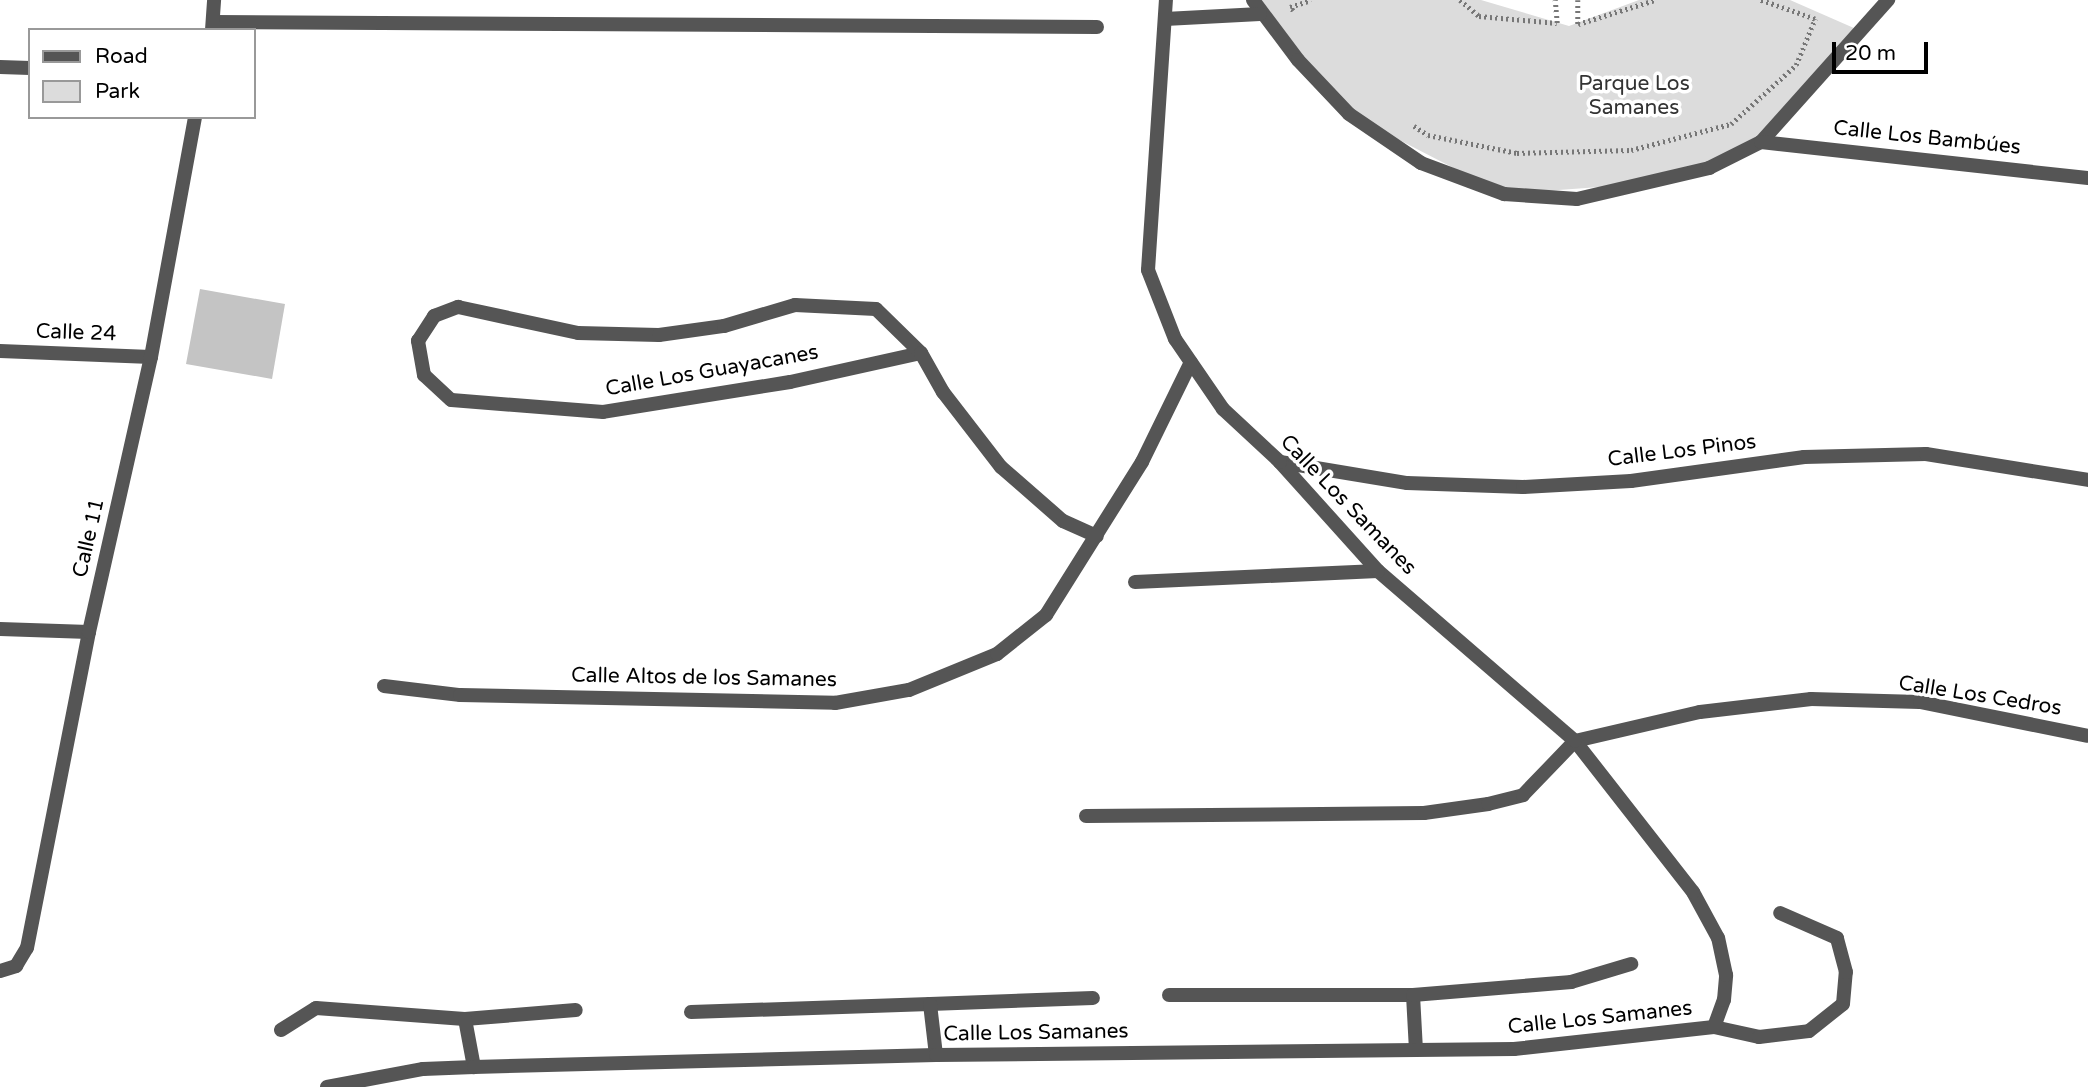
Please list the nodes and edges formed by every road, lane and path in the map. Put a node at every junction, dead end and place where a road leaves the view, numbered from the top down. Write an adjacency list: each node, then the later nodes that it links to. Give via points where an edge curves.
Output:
1 (214, 0): 13 (street)
2 (1166, 0): 12 (street, Calle Los Samanes)
3 (1311, 0): 11 (path, via 1290,7)
4 (1460, 0): 5 (path, via 1479,16 1557,23)
5 (1555, 0)
6 (1578, 0): 7 (path, via 1578,24)
7 (1655, 0)
8 (1760, 0): 18 (path, via 1815,19 1796,65 1731,124 1631,150 1517,153 1428,135)
9 (1888, 0): 19 (street)
10 (1256, 7): 12 (street); 19 (street, via 1349,114 1421,163 1504,194 1577,199 1629,189 1709,168)
11 (1298, 18)
12 (1165, 19): 24 (street, Calle Los Samanes, via 1148,271 1175,339)
13 (212, 26): 14 (street)
14 (1097, 27)
15 (0, 67): 16 (street)
16 (28, 68)
17 (195, 119): 23 (street, Calle 11)
18 (1407, 122)
19 (1761, 142): 20 (street, Calle Los Bambúes)
20 (2088, 178)
21 (0, 351): 23 (street, Calle 24)
22 (920, 354): 22 (street, Calle Los Guayacanes, via 876,309 795,305 724,326 659,335 578,333 458,307 434,316 418,341 424,375 451,400 603,412 790,382); 27 (street, Calle Los Guayacanes, via 1001,467 1063,521)
23 (151, 357): 31 (street, Calle 11)
24 (1191, 362): 25 (street, Calle Los Samanes, via 1223,409); 27 (street, Calle Altos de los Samanes, via 1171,408)
25 (1280, 463): 26 (street, Calle Los Pinos, via 1407,483 1523,487 1631,481 1804,457 1926,454); 28 (street, Calle Los Samanes)
26 (2088, 480)
27 (1097, 536): 32 (street, Calle Altos de los Samanes, via 1046,615 997,654 909,690 835,703 460,695)
28 (1378, 572): 29 (street); 34 (street, Calle Los Samanes)
29 (1135, 582)
30 (0, 629): 31 (street)
31 (89, 632): 38 (street, Calle 11, via 27,948 16,965)
32 (384, 686)
33 (2088, 736): 34 (street, Calle Los Cedros, via 1920,702 1811,699 1700,712)
34 (1575, 741): 35 (street, via 1523,795 1488,804 1424,813); 46 (street, Calle Los Samanes, via 1693,892 1718,938 1726,975 1724,1000)
35 (1086, 816)
36 (1780, 913): 46 (street, via 1837,938 1846,972 1843,1004 1810,1031 1759,1037)
37 (1631, 964): 40 (street, via 1571,982)
38 (0, 971)
39 (1169, 995): 40 (street)
40 (1413, 995): 48 (street)
41 (1093, 998): 42 (street)
42 (930, 1004): 44 (street); 49 (street)
43 (576, 1010): 45 (street)
44 (691, 1012)
45 (465, 1019): 47 (street, via 316,1007); 50 (street)
46 (1714, 1027): 48 (street, Calle Los Samanes, via 1514,1049)
47 (281, 1030)
48 (1416, 1050): 49 (street, Calle Los Samanes)
49 (936, 1055): 50 (street, Calle Los Samanes)
50 (474, 1067): 51 (street, Calle Los Samanes, via 423,1069)
51 (327, 1087)

